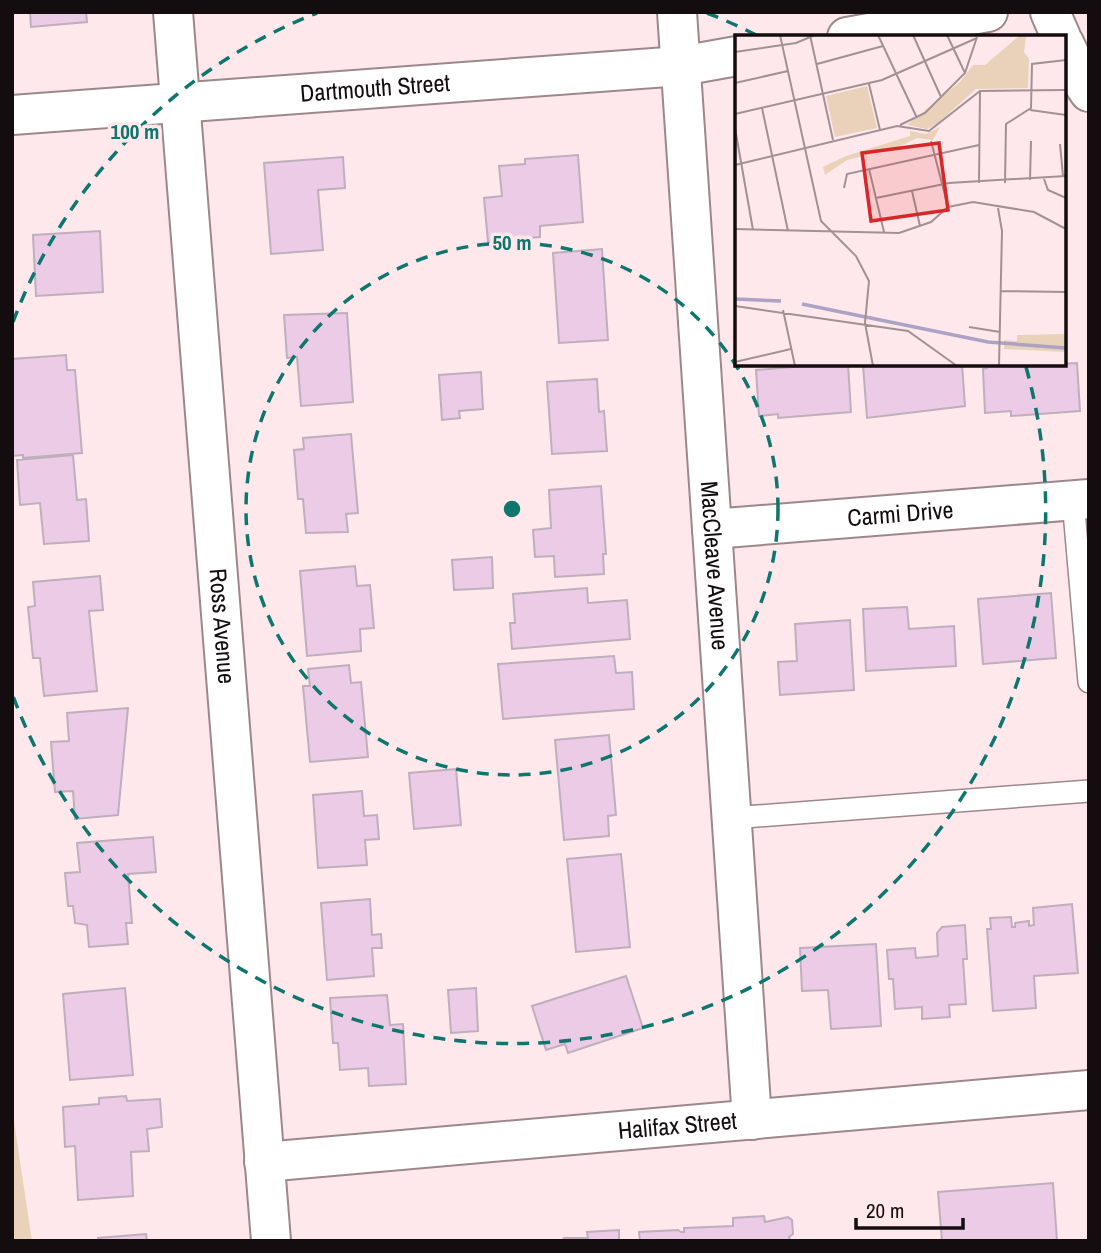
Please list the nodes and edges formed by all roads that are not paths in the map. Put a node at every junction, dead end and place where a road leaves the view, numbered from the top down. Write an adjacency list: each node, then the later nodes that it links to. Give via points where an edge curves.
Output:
1 (173, 12): 11 (street, Ross Avenue)
2 (677, 12): 9 (street, MacCleave Avenue)
3 (988, 12): 5 (street)
4 (1050, 12): 6 (street)
5 (858, 35)
6 (1060, 35)
7 (1066, 47): 10 (street)
8 (735, 56): 9 (street, Dartmouth Street)
9 (681, 66): 11 (street, Dartmouth Street); 14 (street, MacCleave Avenue)
10 (1089, 92)
11 (180, 103): 12 (street, Dartmouth Street); 20 (street, Ross Avenue)
12 (12, 116)
13 (1081, 499): 14 (street, Carmi Drive); 15 (lane)
14 (712, 528): 17 (street, MacCleave Avenue)
15 (1089, 682)
16 (1089, 791): 17 (lane)
17 (732, 818): 19 (street, MacCleave Avenue)
18 (1089, 1090): 19 (street, Halifax Street)
19 (752, 1120): 20 (street, Halifax Street)
20 (264, 1162): 21 (street, Ross Avenue)
21 (271, 1241)

